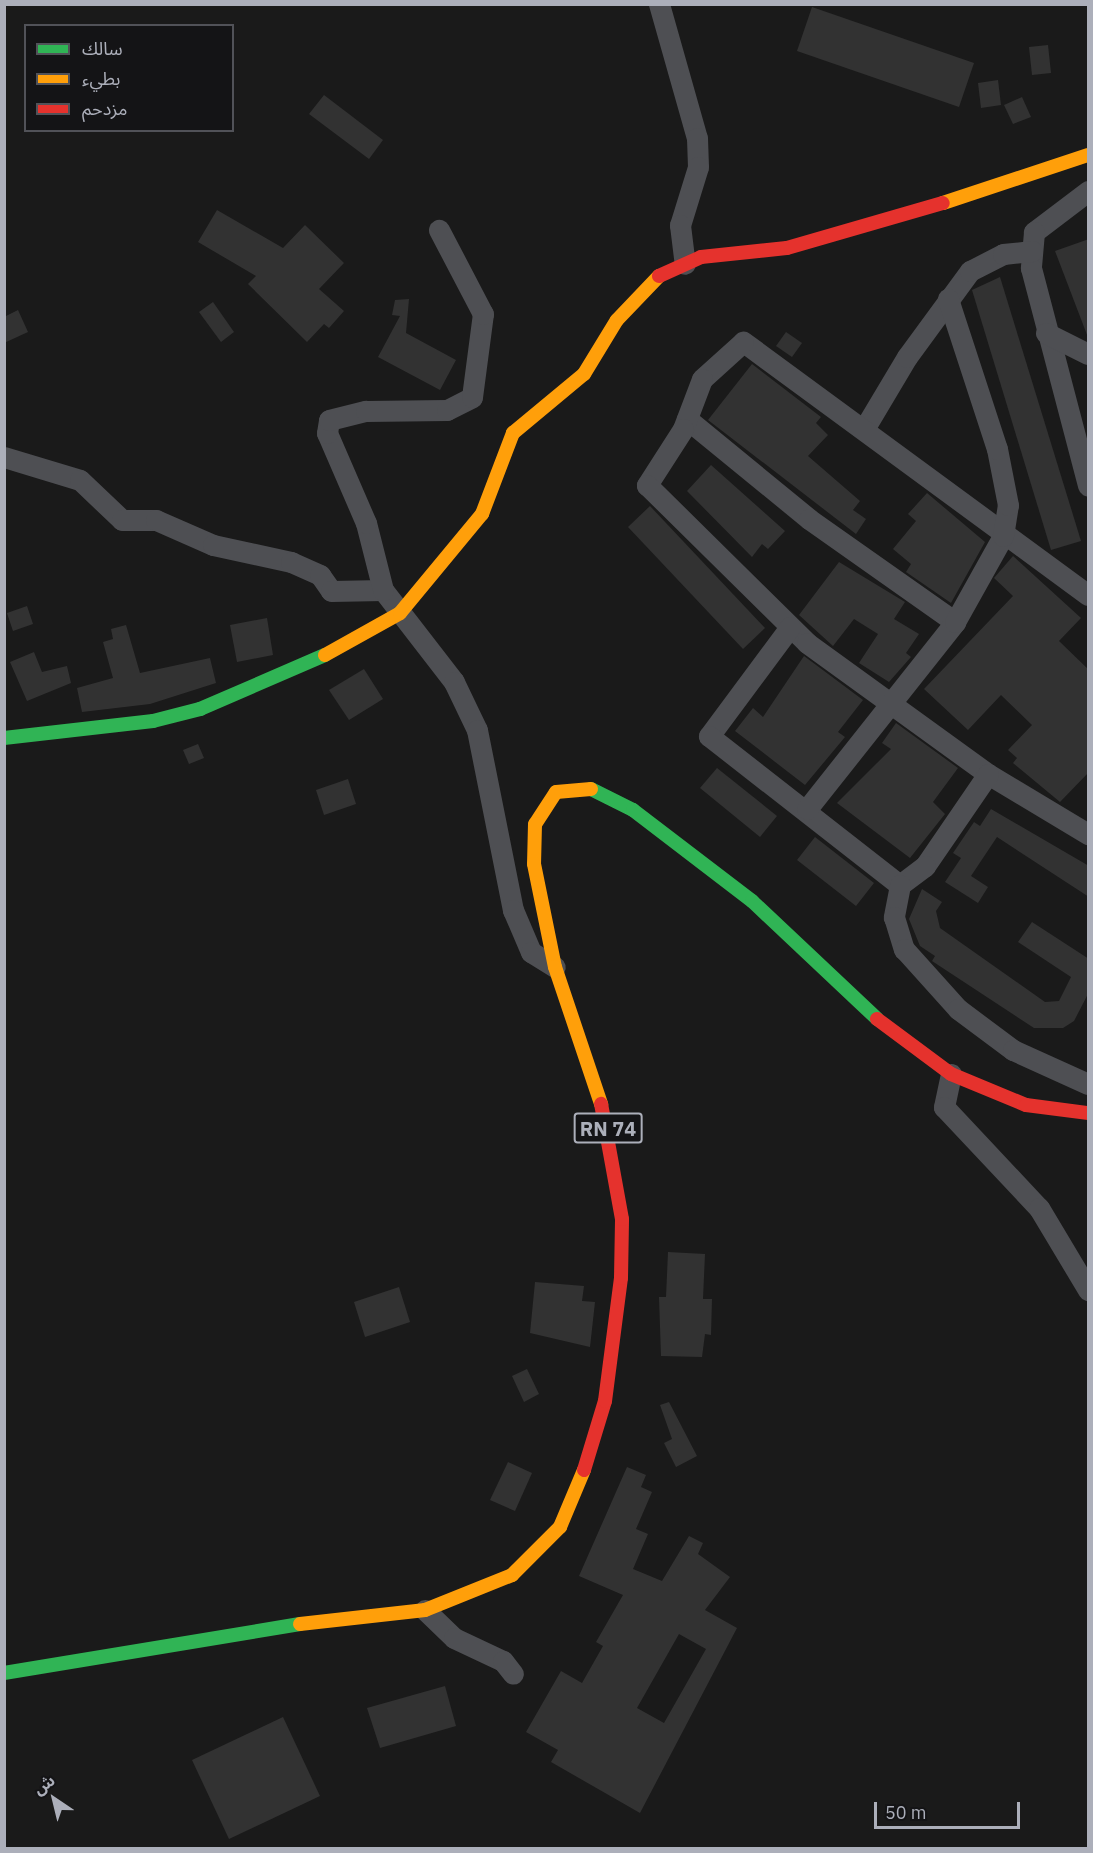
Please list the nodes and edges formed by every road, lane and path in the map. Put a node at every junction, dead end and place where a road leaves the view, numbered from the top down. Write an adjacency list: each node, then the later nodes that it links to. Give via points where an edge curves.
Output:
1 (659, 4): 6 (street, via 697,138 698,167 680,225)
2 (1089, 155): 6 (main road, via 852,233 787,248 700,257)
3 (1089, 191): 5 (street, via 1034,232)
4 (439, 230): 15 (street, via 483,314 472,398 447,410 366,411 329,420 327,433 366,523)
5 (1032, 251): 7 (street, via 1003,254 970,271); 8 (street, via 1031,268)
6 (685, 264): 17 (main road, via 652,279 617,320 584,374 513,433 482,514 457,548 422,580)
7 (948, 298): 11 (street); 14 (street, via 997,449 1008,504)
8 (1046, 333): 9 (street); 13 (street)
9 (1089, 354)
10 (687, 419): 11 (street, via 702,379 743,342); 18 (street, via 809,519); 19 (street, via 647,485)
11 (864, 429): 14 (street)
12 (4, 457): 15 (street, via 80,480 122,520 156,520 213,545 291,562 320,575 331,591)
13 (1089, 486)
14 (1003, 536): 16 (street); 18 (street)
15 (383, 590): 17 (street)
16 (1089, 595)
17 (400, 614): 21 (main road, via 351,644 200,709 153,721); 26 (street, via 454,682 477,730 513,910 531,952)
18 (955, 622): 20 (street)
19 (790, 627): 20 (street); 23 (street, via 709,736)
20 (891, 703): 22 (street); 23 (street)
21 (4, 738)
22 (988, 774): 24 (street); 25 (street, via 925,866)
23 (807, 809): 25 (street)
24 (1089, 834)
25 (900, 885): 28 (street, via 894,917 904,949 958,1009 1013,1050)
26 (555, 967): 27 (main road, RN 74, via 534,864 533,832 546,800 566,789 583,787 633,810 752,901 890,1031); 31 (main road, RN 74, via 616,1161 621,1278 605,1401 575,1501 539,1552 512,1575)
27 (951, 1074): 29 (main road, RN 74, via 1026,1105); 30 (street, via 945,1107 1039,1208)
28 (1089, 1084)
29 (1089, 1113)
30 (1087, 1283)
31 (425, 1610): 32 (main road, RN 74, via 255,1629); 33 (street, via 454,1638 503,1661)
32 (4, 1673)
33 (513, 1674)

